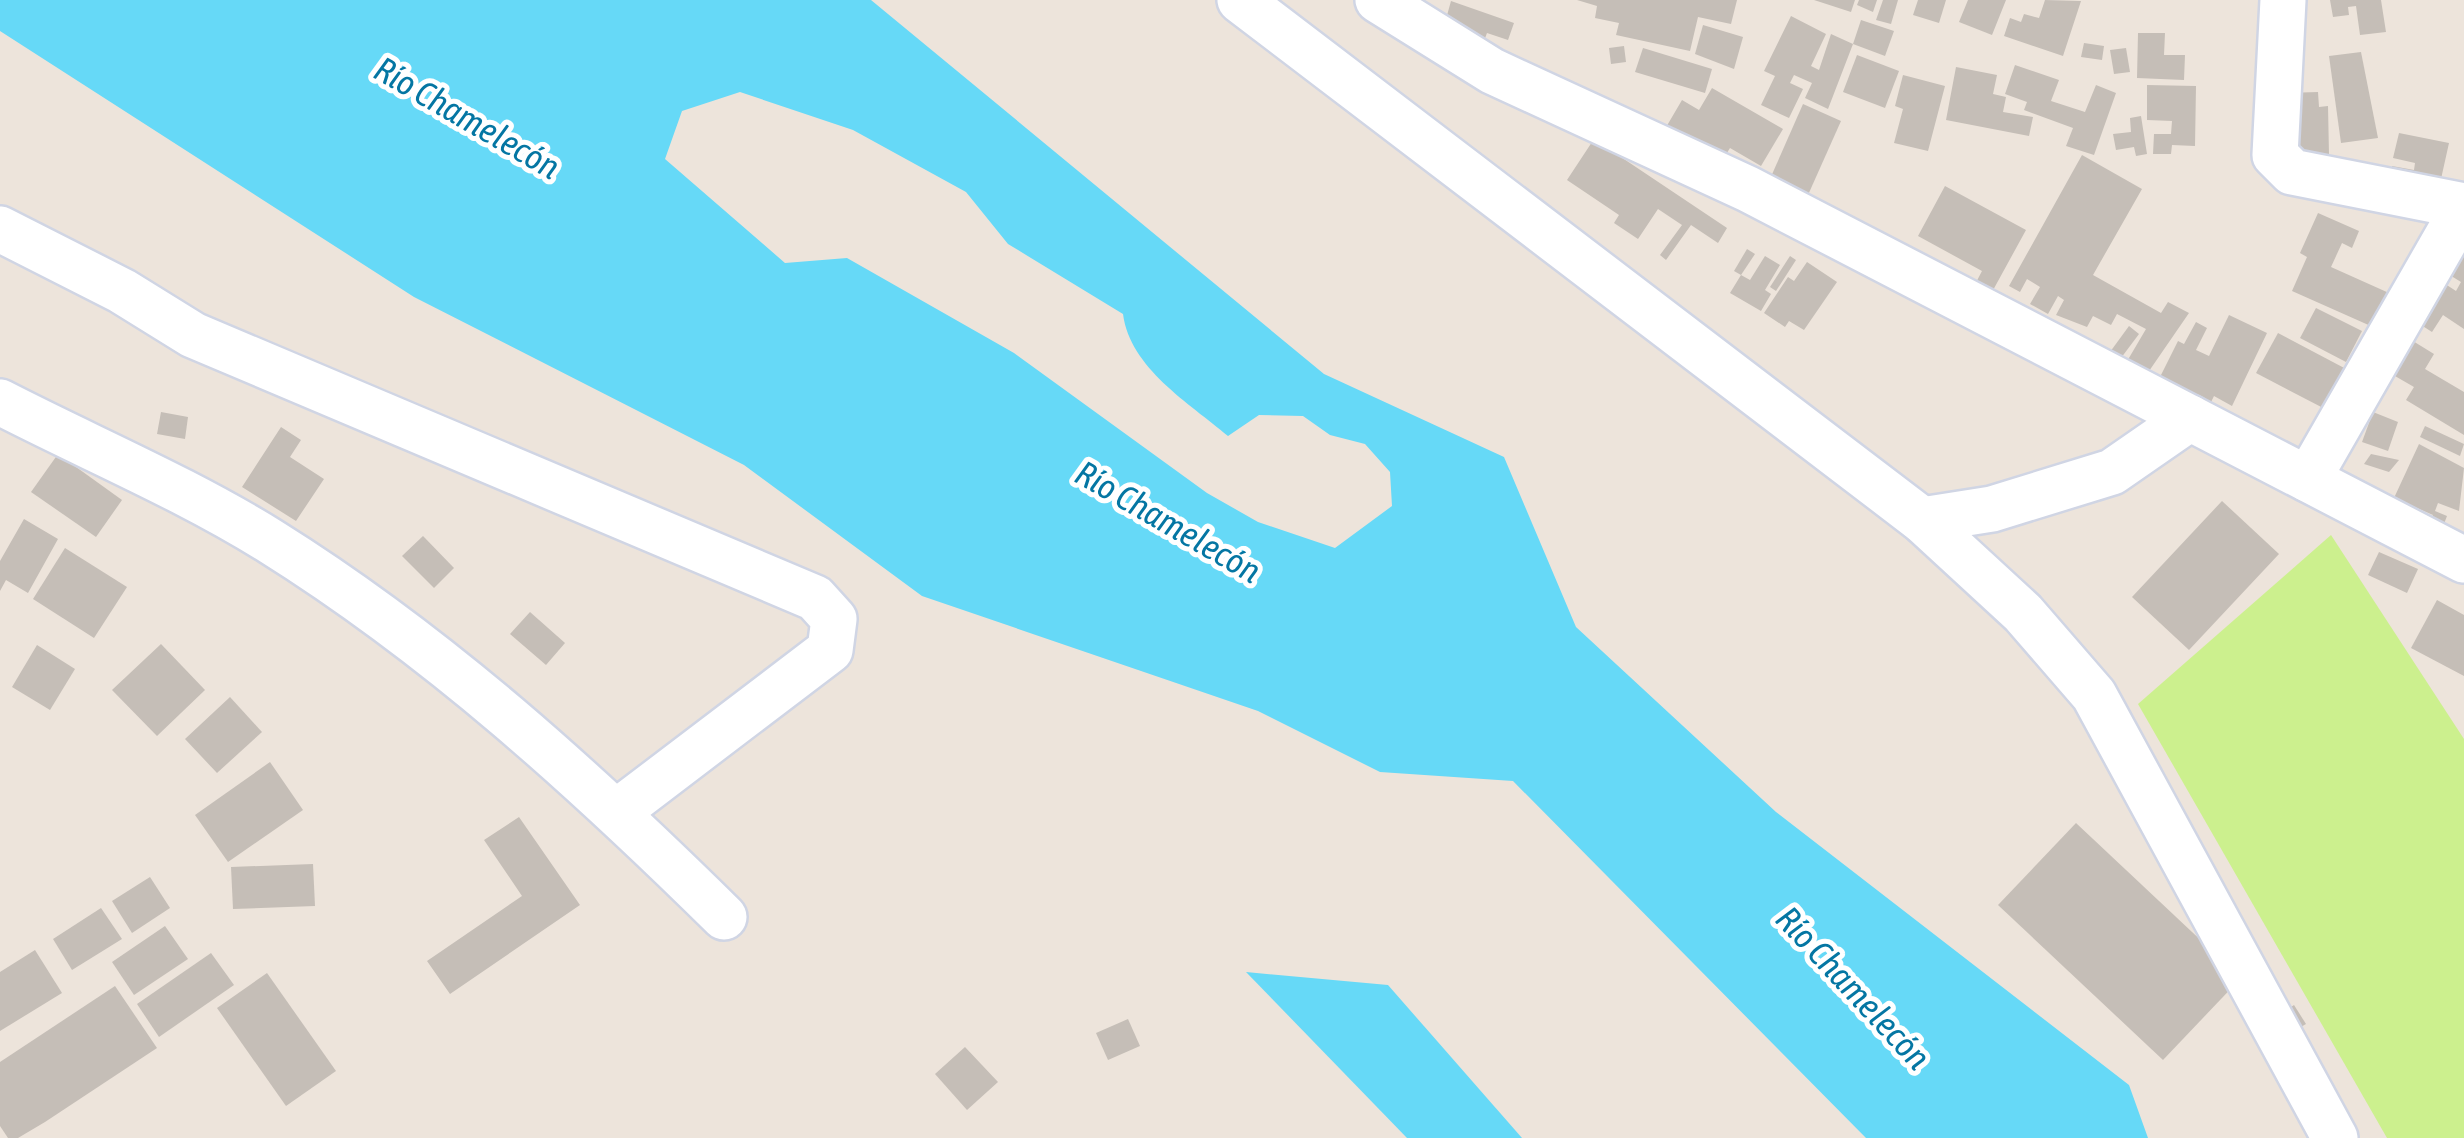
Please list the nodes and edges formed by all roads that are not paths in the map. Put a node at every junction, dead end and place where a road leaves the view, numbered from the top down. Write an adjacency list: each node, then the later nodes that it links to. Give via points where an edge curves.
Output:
1 (1240, 0): 9 (street)
2 (1378, 0): 7 (street, via 1492,72 1748,190)
3 (2283, 0): 4 (street, via 2275,154 2292,172)
4 (2464, 207): 8 (street)
5 (0, 229): 11 (street, via 193,335 815,598 834,618 830,650)
6 (0, 402): 11 (street, via 267,540 420,642)
7 (2190, 418): 8 (street); 9 (street, via 2112,472 1992,509)
8 (2308, 479): 10 (street)
9 (1922, 520): 13 (street, via 2023,613 2094,695)
10 (2464, 560)
11 (618, 812): 12 (street)
12 (724, 917)
13 (2336, 1138)

